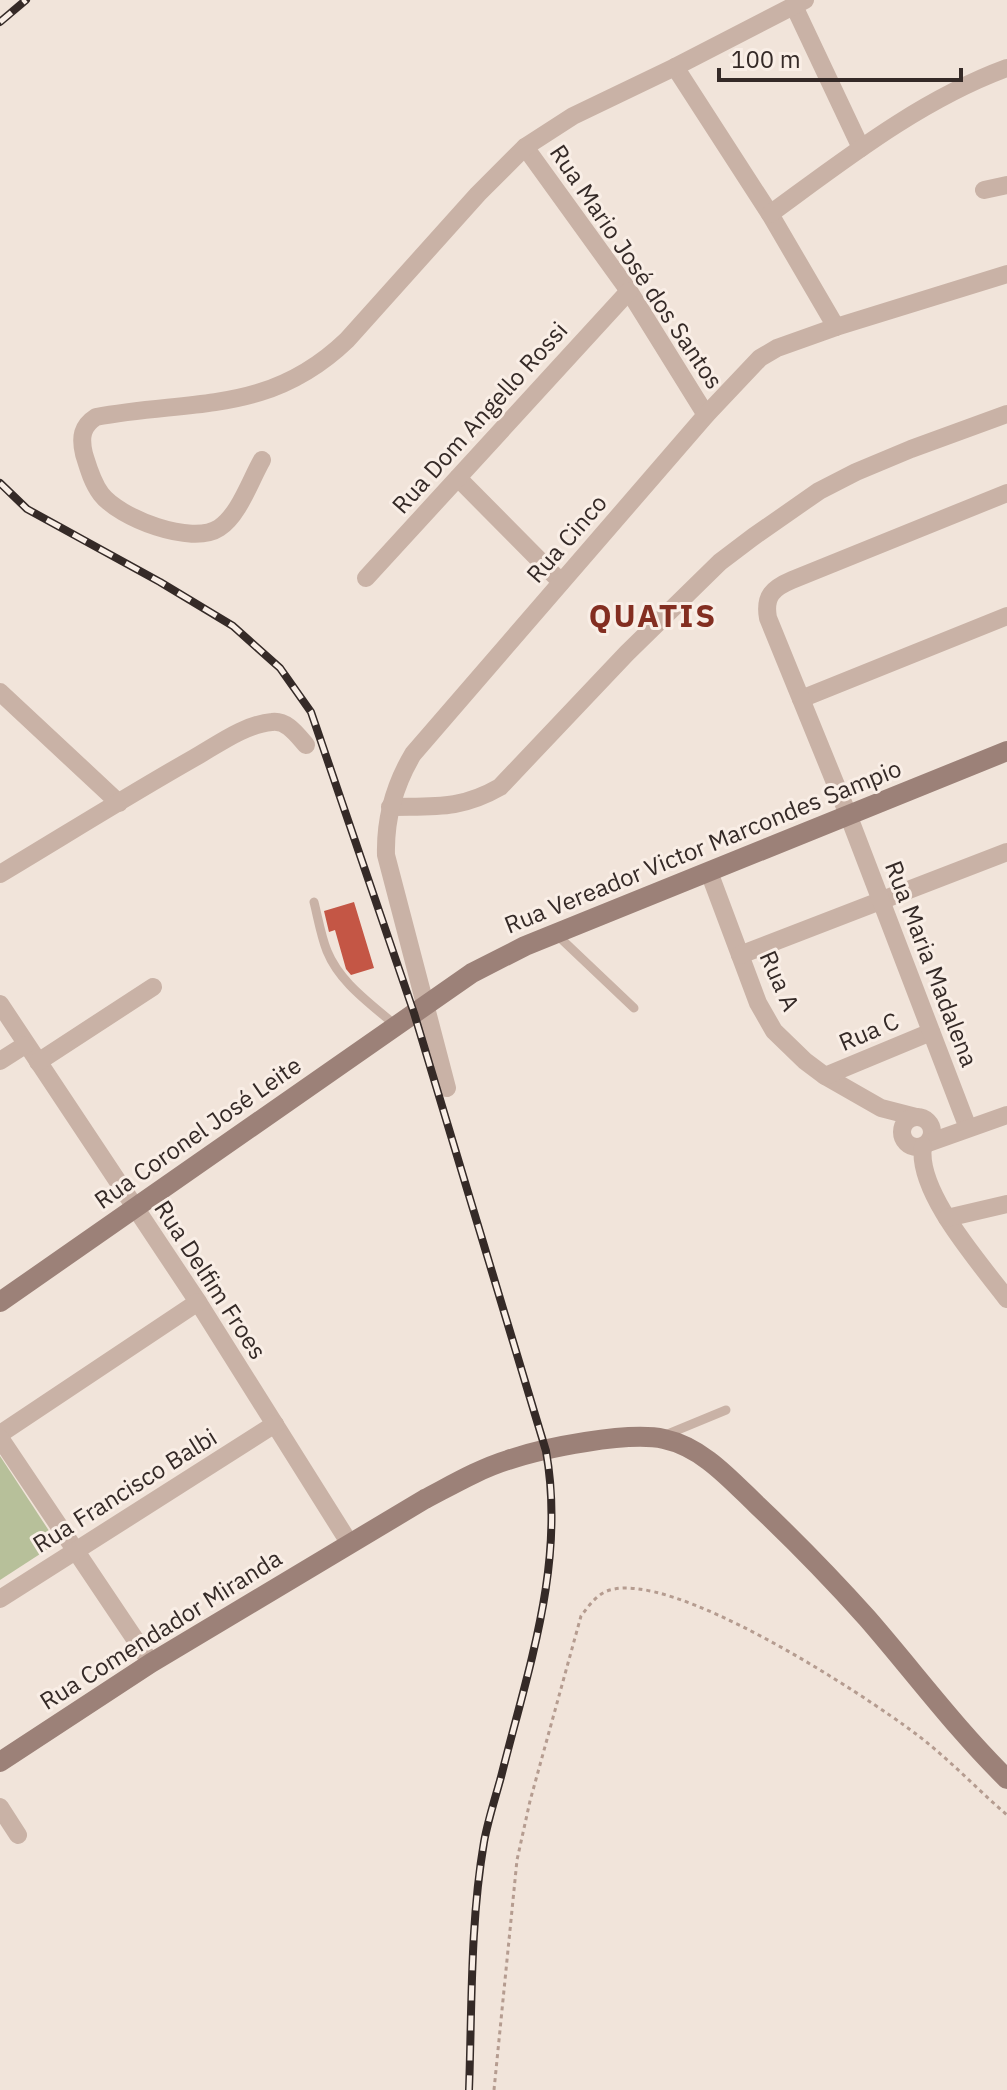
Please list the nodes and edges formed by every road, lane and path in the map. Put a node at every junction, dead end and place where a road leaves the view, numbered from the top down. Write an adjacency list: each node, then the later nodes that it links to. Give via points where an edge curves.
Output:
1 (799, 3): 2 (street); 5 (street)
2 (675, 67): 4 (street, via 573,116); 8 (street)
3 (1007, 68): 5 (street)
4 (525, 147): 10 (street, Rua Mario José dos Santos); 14 (street, via 327,360 281,386 245,398 96,417 83,431 89,473 101,494 142,521 182,533 205,534 221,527)
5 (861, 148): 8 (street)
6 (1007, 185): 7 (street)
7 (984, 190)
8 (770, 214): 11 (street)
9 (1007, 274): 11 (street, Rua Cinco)
10 (629, 291): 13 (street, Rua Mario José dos Santos); 15 (street, Rua Dom Angello Rossi)
11 (836, 327): 13 (street, Rua Cinco, via 769,352)
12 (1007, 414): 25 (street, via 856,472 753,537 627,653 500,787 466,804)
13 (706, 415): 18 (street, Rua Cinco)
14 (262, 460)
15 (458, 478): 17 (street, Rua Dom Angello Rossi); 18 (street)
16 (1007, 493): 21 (street, Rua Maria Madalena, via 771,592 768,618)
17 (366, 578)
18 (561, 582): 25 (street, Rua Cinco, via 413,754)
19 (1007, 616): 21 (street)
20 (0, 692): 24 (street)
21 (801, 699): 26 (street, Rua Maria Madalena)
22 (306, 745): 24 (street, via 290,728 270,722 220,743)
23 (1007, 751): 26 (street, Rua Vereador Victor Marcondes Sampio)
24 (119, 803): 29 (street)
25 (390, 807): 36 (street, Rua Cinco, via 385,834 389,874)
26 (849, 817): 28 (street, Rua Vereador Victor Marcondes Sampio); 30 (street, Rua Maria Madalena)
27 (1007, 852): 30 (street)
28 (709, 872): 32 (street, Rua Vereador Victor Marcondes Sampio); 33 (street, Rua A)
29 (0, 874)
30 (880, 901): 33 (street); 39 (street, Rua Maria Madalena)
31 (314, 902): 38 (lane, via 334,966)
32 (556, 934): 36 (street, Rua Vereador Victor Marcondes Sampio, via 472,973); 37 (lane)
33 (740, 955): 43 (street, Rua A, via 774,1031)
34 (153, 987): 42 (street)
35 (0, 1004): 40 (street, Rua Delfim Froes)
36 (425, 1005): 38 (street, Rua Coronel José Leite); 44 (street, Rua Cinco)
37 (634, 1008)
38 (396, 1026): 51 (street, Rua Coronel José Leite)
39 (931, 1032): 43 (street, Rua C); 48 (street, Rua Maria Madalena)
40 (25, 1045): 41 (street); 42 (street, Rua Delfim Froes)
41 (0, 1061)
42 (38, 1062): 51 (street, Rua Delfim Froes)
43 (825, 1076): 45 (street, Rua A)
44 (447, 1088)
45 (881, 1108): 47 (street); 49 (street)
46 (1007, 1115): 48 (street)
47 (921, 1118): 48 (street); 49 (street, via 932,1134); 49 (street, via 906,1121)
48 (965, 1129): 49 (street)
49 (917, 1147): 52 (street)
50 (1007, 1204): 52 (street)
51 (134, 1209): 54 (street, Rua Coronel José Leite); 55 (street, Rua Delfim Froes)
52 (947, 1218): 53 (street)
53 (1007, 1299)
54 (0, 1302)
55 (198, 1302): 57 (street, Rua Delfim Froes); 58 (street)
56 (726, 1410): 59 (lane)
57 (275, 1424): 60 (street, Rua Delfim Froes); 61 (street, Rua Francisco Balbi)
58 (0, 1436): 61 (street)
59 (660, 1438): 60 (street, Rua Comendador Miranda, via 609,1439 508,1460 452,1485); 65 (street, via 700,1454 775,1522)
60 (350, 1544): 63 (street, Rua Comendador Miranda)
61 (76, 1551): 62 (street, Rua Francisco Balbi); 63 (street)
62 (0, 1599)
63 (151, 1663): 64 (street, Rua Comendador Miranda)
64 (0, 1762)
65 (1007, 1779)
66 (0, 1807): 68 (street)
67 (1007, 1815): 69 (path, via 919,1736 773,1643 654,1591 605,1592 581,1616 530,1801 517,1860)
68 (18, 1835)
69 (494, 2090)

